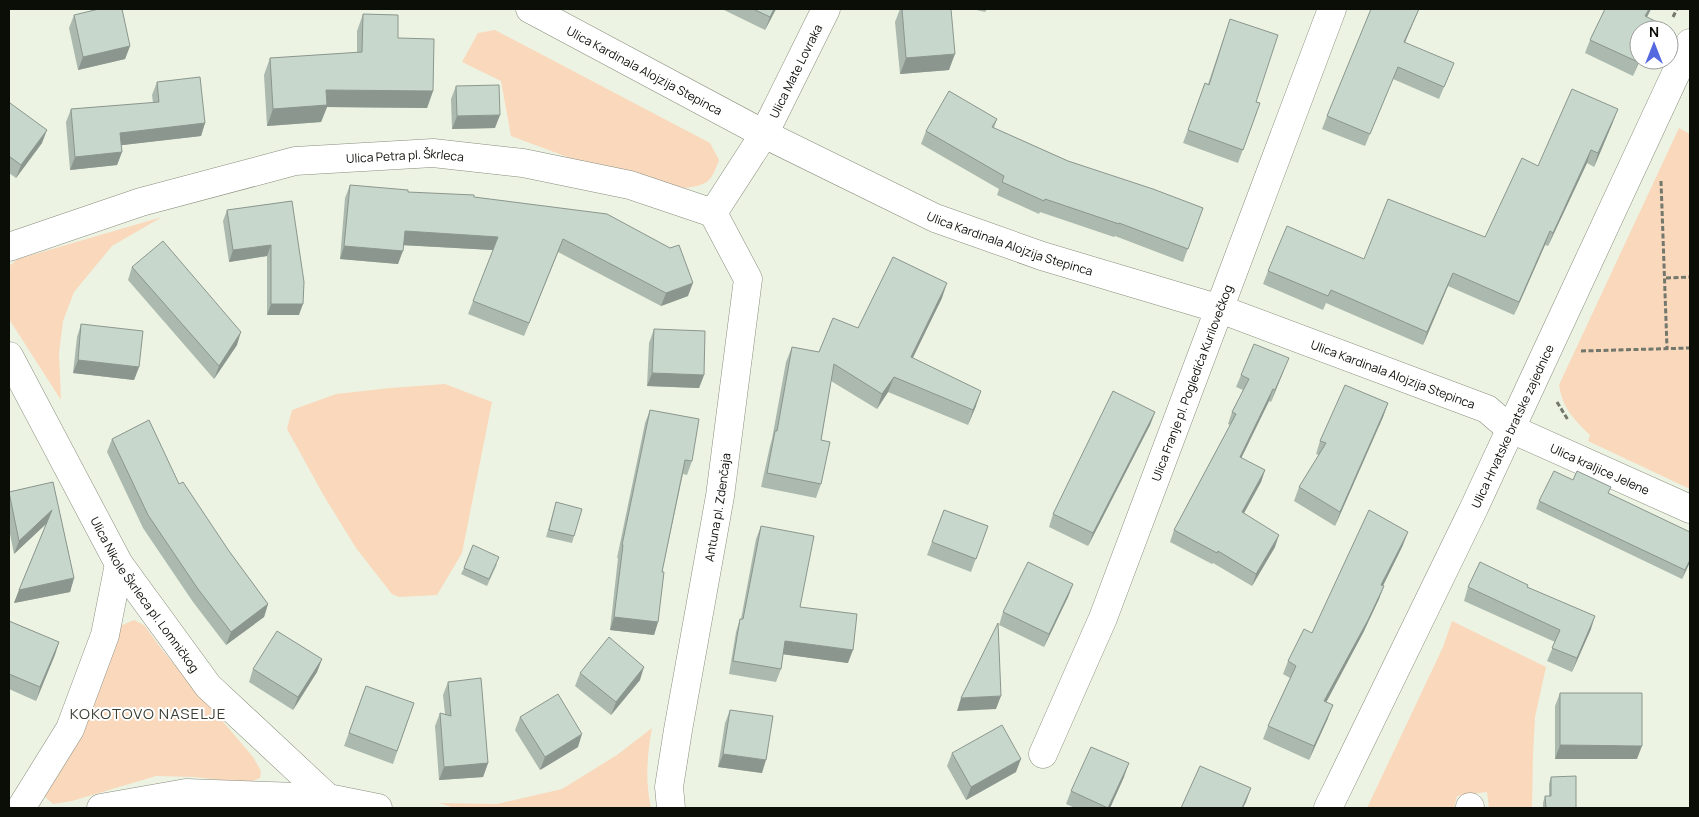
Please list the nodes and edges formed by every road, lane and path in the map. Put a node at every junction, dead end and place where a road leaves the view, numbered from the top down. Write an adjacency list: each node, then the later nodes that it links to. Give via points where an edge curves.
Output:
1 (530, 9): 5 (street, Ulica Kardinala Alojzija Stepinca)
2 (826, 9): 5 (street, Ulica Mate Lovraka)
3 (1332, 9): 11 (street, Ulica Franje pl. Pogledića Kurilovečkog)
4 (1690, 43): 18 (street, Ulica Hrvatske bratske zajednice)
5 (764, 134): 7 (street); 11 (street, Ulica Kardinala Alojzija Stepinca, via 935,218 1042,256)
6 (1660, 179): 10 (path)
7 (712, 213): 8 (street, Ulica Petra pl. Škrleca, via 630,185 522,163 433,153 295,161 141,202); 26 (street, Antuna pl. Zdenčaja, via 748,279 720,496 669,787)
8 (9, 247)
9 (1690, 277): 10 (path)
10 (1666, 278): 12 (path)
11 (1220, 309): 18 (street, Ulica Kardinala Alojzija Stepinca, via 1487,408); 21 (street, Ulica Franje pl. Pogledića Kurilovečkog, via 1103,618)
12 (1667, 348): 13 (path); 14 (path)
13 (1690, 348)
14 (1578, 351)
15 (9, 356): 20 (street, Ulica Nikole Škrleca pl. Lomničkog)
16 (1556, 400): 17 (path)
17 (1570, 423)
18 (1509, 428): 19 (street, Ulica kraljice Jelene); 27 (street, Ulica Hrvatske bratske zajednice)
19 (1690, 509)
20 (119, 564): 22 (street, Ulica Nikole Škrleca pl. Lomničkog, via 208,686); 23 (street, via 105,635 70,729)
21 (1043, 754)
22 (328, 798): 24 (street, via 186,793); 25 (street)
23 (21, 808)
24 (101, 808)
25 (378, 808)
26 (671, 808)
27 (1328, 808)

